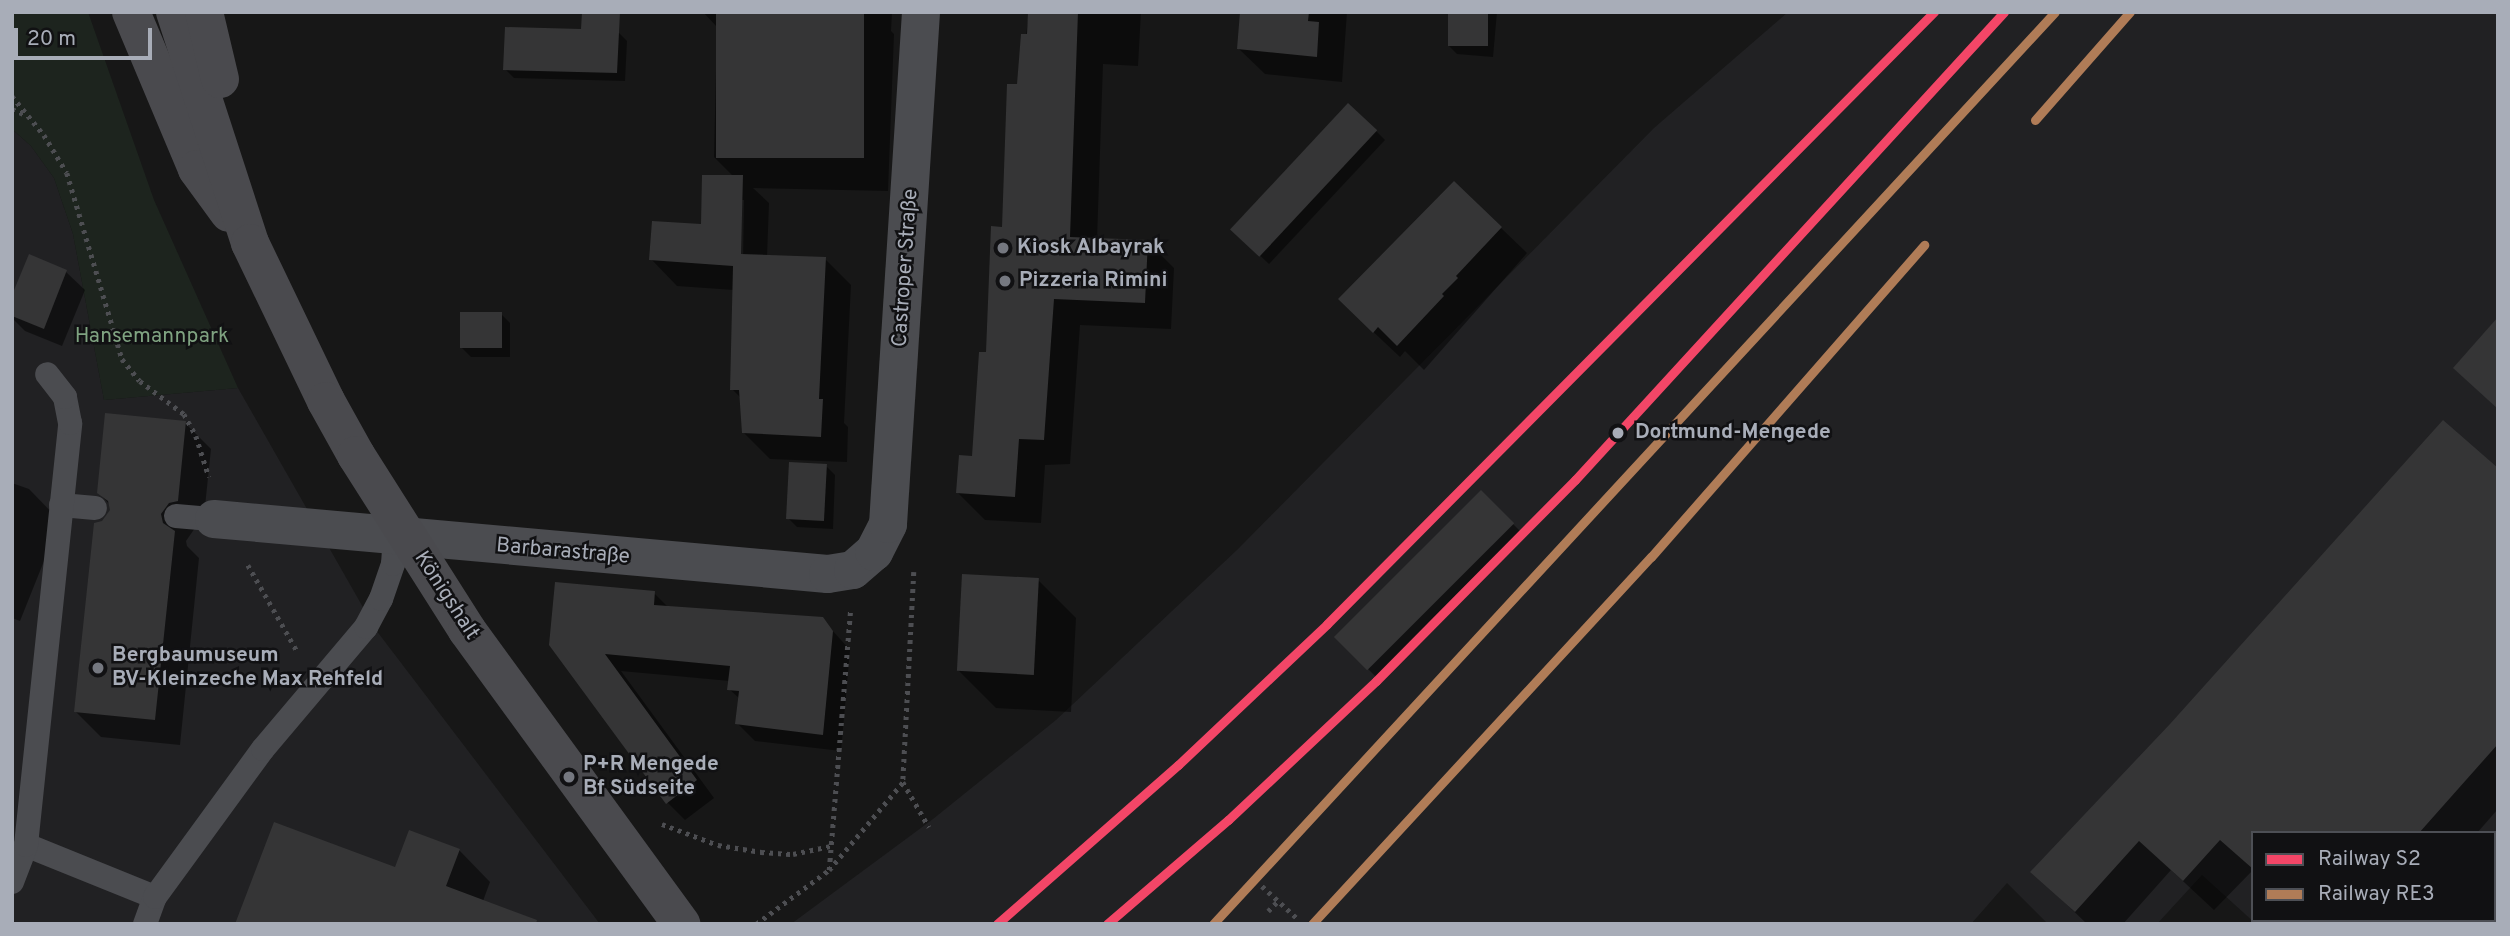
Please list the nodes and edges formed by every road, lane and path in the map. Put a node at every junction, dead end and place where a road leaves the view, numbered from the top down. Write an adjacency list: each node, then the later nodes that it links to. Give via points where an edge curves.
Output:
1 (131, 12): 8 (main road, Königshalt, via 197,169)
2 (175, 12): 8 (main road, Königshalt)
3 (204, 12): 8 (main road)
4 (921, 12): 16 (street, Castroper Straße, via 888,524 874,552)
5 (12, 96): 7 (path)
6 (12, 109): 7 (path)
7 (27, 115): 13 (path, via 57,154 73,189 122,359 140,381 184,414 196,436)
8 (250, 243): 31 (main road, Königshalt, bridge, via 326,401 467,630)
9 (47, 374): 10 (lane, via 65,397 70,423)
10 (61, 505): 11 (lane); 21 (lane)
11 (95, 508)
12 (176, 516): 13 (lane)
13 (214, 519): 14 (street, Barbarastraße); 17 (path, via 243,555 299,655)
14 (395, 538): 16 (street, Barbarastraße, via 828,575); 17 (lane, via 393,564 381,599 366,627)
15 (914, 569): 18 (path)
16 (853, 570): 22 (path)
17 (326, 676): 26 (lane, via 263,749)
18 (903, 782): 20 (path); 23 (path)
19 (661, 823): 22 (path, via 718,845 761,852 793,854)
20 (929, 827)
21 (26, 845): 24 (lane); 26 (lane)
22 (831, 846): 23 (path)
23 (829, 870): 32 (path)
24 (12, 882)
25 (1262, 886): 27 (path)
26 (155, 897): 30 (lane)
27 (1278, 901): 28 (path); 29 (path)
28 (1268, 911)
29 (1299, 920)
30 (145, 924)
31 (681, 924)
32 (756, 924)

